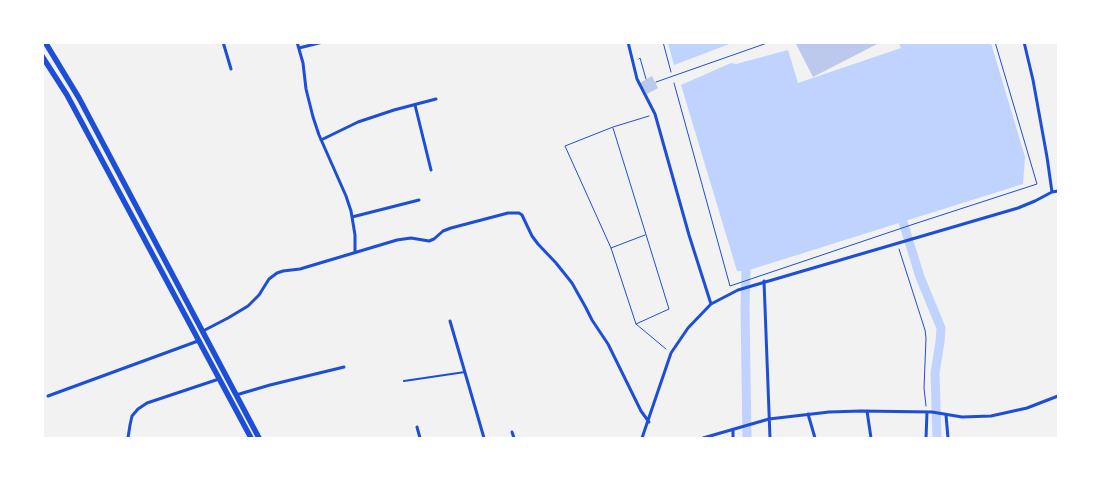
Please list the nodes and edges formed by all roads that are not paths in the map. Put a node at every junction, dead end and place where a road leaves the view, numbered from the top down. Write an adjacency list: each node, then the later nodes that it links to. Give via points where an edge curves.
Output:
1 (223, 42): 9 (street)
2 (298, 42): 7 (street)
3 (323, 42): 7 (street)
4 (628, 42): 20 (street, via 640,85 655,114)
5 (1024, 42): 15 (street, via 1034,80)
6 (45, 45): 22 (main road, via 79,98)
7 (299, 48): 12 (street, via 312,117)
8 (42, 56): 23 (main road, via 67,95)
9 (231, 69)
10 (436, 99): 11 (street)
11 (415, 105): 12 (street, via 358,122); 13 (street)
12 (321, 140): 17 (street)
13 (431, 170)
14 (1058, 191): 15 (street)
15 (1052, 192): 19 (street, via 1018,208)
16 (419, 200): 17 (street)
17 (352, 217): 18 (street)
18 (355, 252): 22 (street, via 277,273 248,306); 36 (street, via 406,238 429,241 451,228 519,213 538,244 572,283)
19 (764, 281): 20 (street); 35 (street)
20 (711, 304): 36 (street, via 688,328 671,353)
21 (450, 321): 25 (street)
22 (203, 331): 28 (main road)
23 (198, 340): 26 (main road); 29 (street)
24 (344, 367): 28 (street)
25 (465, 372): 27 (lane); 44 (street)
26 (219, 379): 40 (street, via 138,409 132,416); 41 (main road)
27 (404, 380)
28 (236, 395): 42 (main road)
29 (48, 396)
30 (1058, 396): 34 (street, via 1027,408 991,416)
31 (867, 411): 32 (street); 33 (street); 51 (street)
32 (927, 412): 34 (street); 52 (street)
33 (808, 414): 35 (street); 50 (street)
34 (944, 414): 53 (street)
35 (770, 420): 38 (street); 49 (street)
36 (649, 422): 46 (street)
37 (417, 427): 43 (street)
38 (735, 429): 47 (street); 48 (street)
39 (512, 432): 45 (street)
40 (128, 438)
41 (251, 438)
42 (259, 438)
43 (420, 438)
44 (484, 438)
45 (514, 438)
46 (642, 438)
47 (703, 438)
48 (733, 438)
49 (770, 438)
50 (815, 438)
51 (871, 438)
52 (926, 438)
53 (948, 438)

